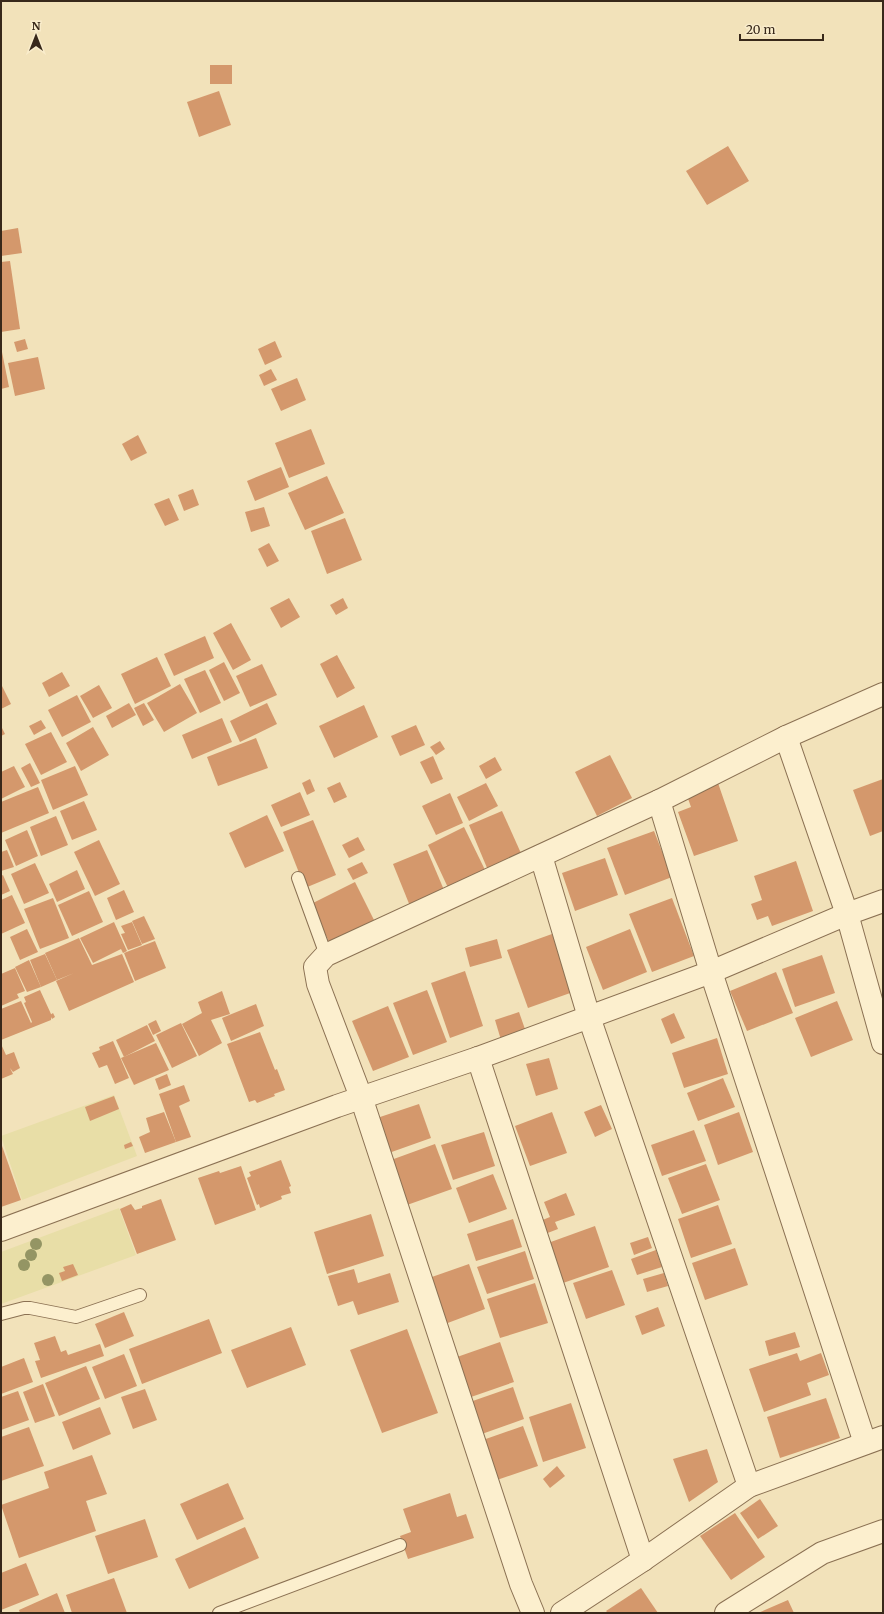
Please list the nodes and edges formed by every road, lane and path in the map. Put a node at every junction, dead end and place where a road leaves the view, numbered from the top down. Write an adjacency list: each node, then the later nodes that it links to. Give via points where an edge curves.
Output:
1 (883, 694): 2 (street)
2 (786, 737): 3 (street); 7 (street)
3 (659, 801): 4 (street); 9 (street)
4 (541, 856): 8 (street); 10 (street)
5 (298, 878): 8 (lane)
6 (883, 901): 7 (street)
7 (847, 914): 9 (street); 11 (street)
8 (326, 955): 13 (street, via 315,967 318,984)
9 (711, 972): 10 (street); 17 (street)
10 (589, 1017): 12 (street); 18 (street)
11 (883, 1043)
12 (478, 1058): 13 (street); 21 (street)
13 (362, 1097): 14 (street); 23 (street, via 521,1584)
14 (1, 1230)
15 (140, 1295): 16 (lane, via 76,1317 30,1308)
16 (1, 1314)
17 (874, 1440): 18 (street)
18 (749, 1486): 21 (street)
19 (883, 1530): 25 (street, via 822,1553)
20 (400, 1545): 22 (lane)
21 (643, 1560): 24 (street)
22 (219, 1613)
23 (533, 1613)
24 (562, 1613)
25 (726, 1613)

